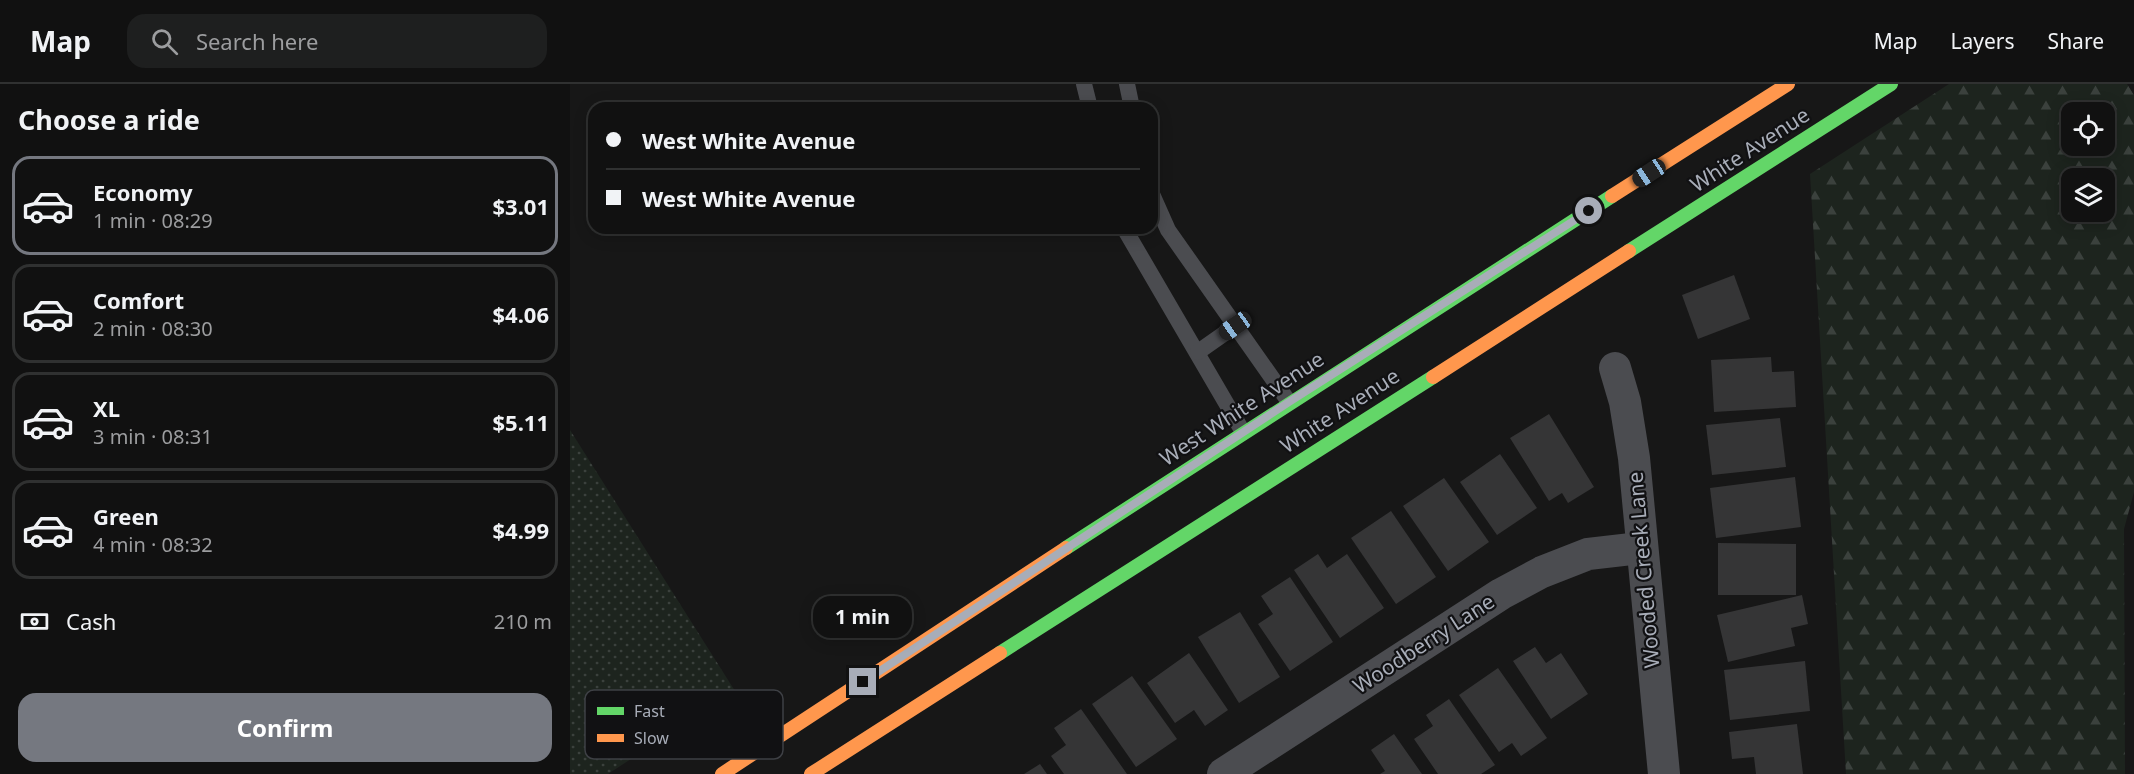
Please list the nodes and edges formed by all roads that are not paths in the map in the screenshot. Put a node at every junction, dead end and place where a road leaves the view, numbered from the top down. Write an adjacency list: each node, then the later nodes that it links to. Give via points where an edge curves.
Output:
1 (1084, 84): 5 (lane)
2 (1127, 84): 6 (lane)
3 (1788, 84): 12 (main road, West White Avenue)
4 (1891, 84): 18 (main road, White Avenue)
5 (1088, 102)
6 (1131, 102)
7 (1158, 208): 9 (lane, via 1168,230)
8 (1128, 234): 10 (lane)
9 (1235, 326): 10 (lane); 12 (lane)
10 (1198, 352): 13 (lane)
11 (1615, 368): 14 (street, Wooded Creek Lane, via 1634,458)
12 (1289, 402): 13 (main road, West White Avenue)
13 (1244, 432): 15 (main road, West White Avenue)
14 (1640, 548): 19 (street, Woodberry Lane, via 1588,554 1501,594); 20 (street, Wooded Creek Lane)
15 (783, 734)
16 (745, 759): 17 (main road, West White Avenue)
17 (722, 774)
18 (811, 774)
19 (1223, 774)
20 (1664, 774)

